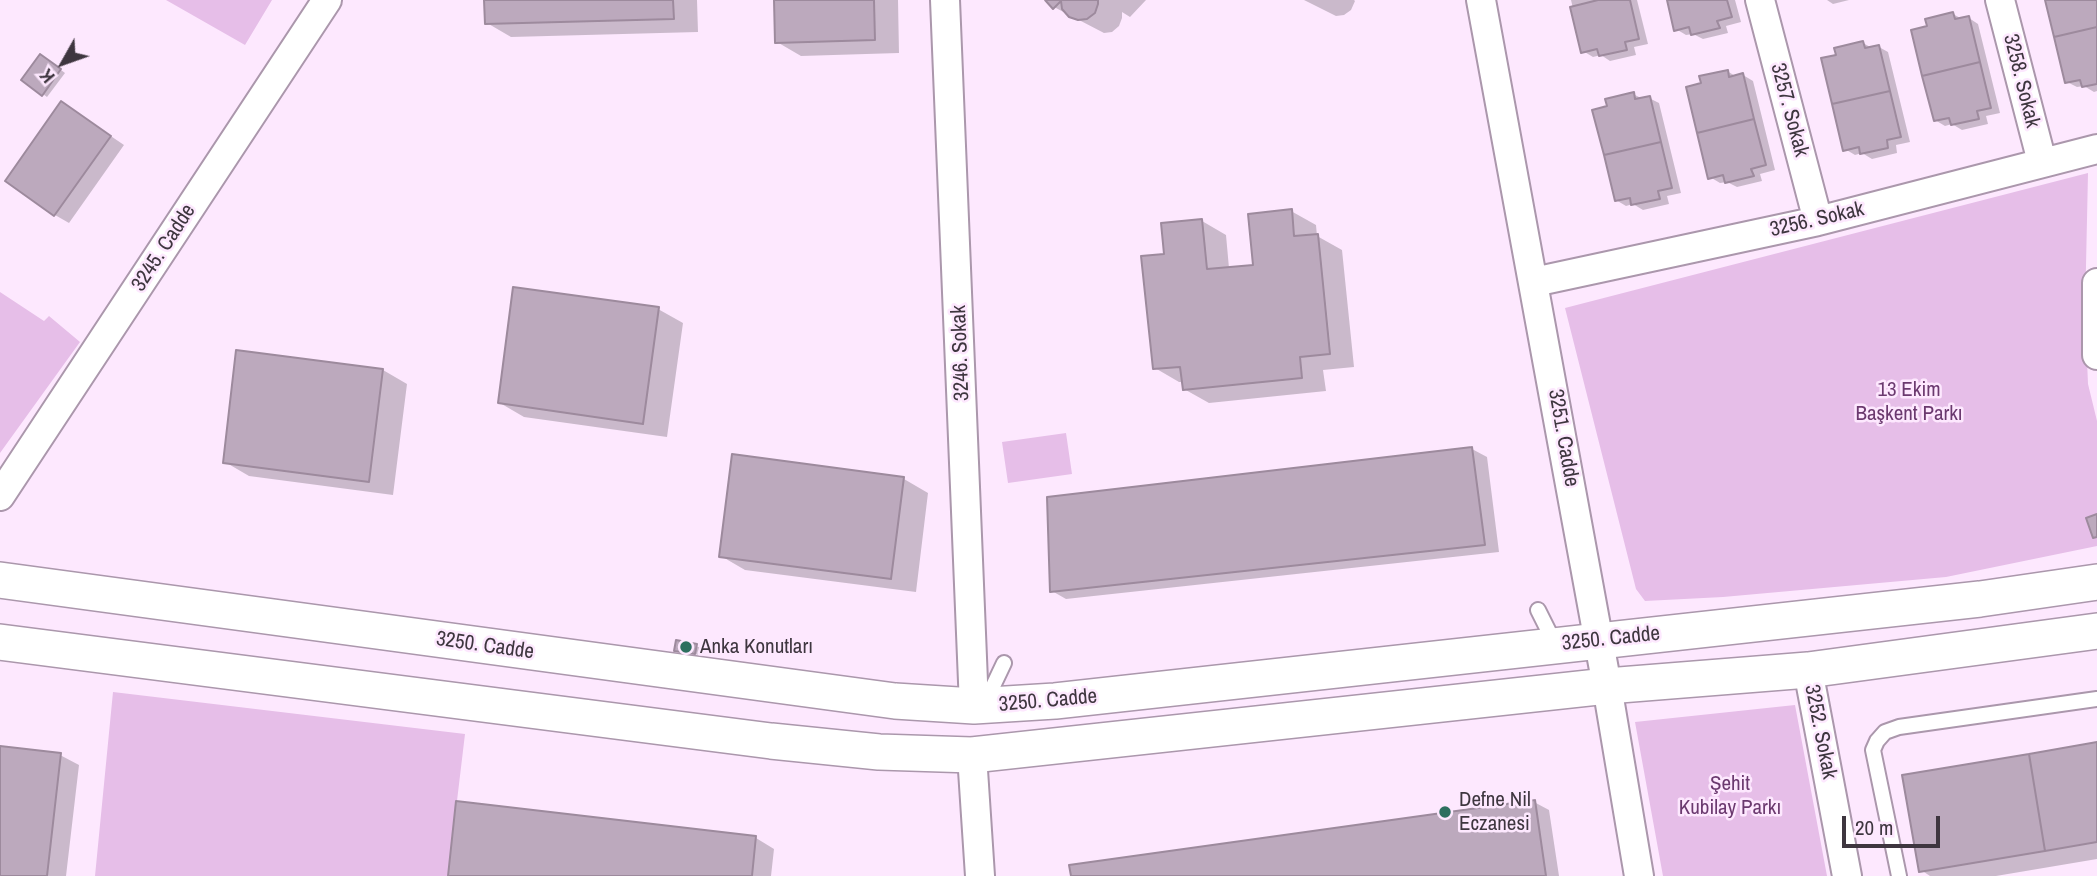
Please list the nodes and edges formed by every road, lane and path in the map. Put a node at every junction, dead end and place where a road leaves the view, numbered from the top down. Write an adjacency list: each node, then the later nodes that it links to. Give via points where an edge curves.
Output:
1 (327, 0): 12 (street, 3245. Cadde)
2 (945, 0): 24 (street, 3246. Sokak)
3 (1481, 0): 9 (street, 3251. Cadde)
4 (1760, 0): 8 (street, 3257. Sokak)
5 (2000, 0): 7 (street, 3258. Sokak)
6 (2097, 149): 7 (street, 3256. Sokak)
7 (2042, 162): 8 (street, 3256. Sokak)
8 (1818, 220): 9 (street, 3256. Sokak)
9 (1534, 282): 17 (street, 3251. Cadde)
10 (2097, 283): 11 (street)
11 (2097, 355)
12 (0, 496)
13 (0, 580): 24 (street, 3250. Cadde, via 895,701)
14 (2097, 582): 17 (street, 3250. Cadde)
15 (1538, 610): 19 (lane)
16 (2097, 631): 21 (street, 3250. Cadde)
17 (1599, 640): 19 (street, 3250. Cadde); 22 (street, 3251. Cadde)
18 (0, 642): 25 (street, 3250. Cadde, via 782,743)
19 (1556, 645): 24 (street, 3250. Cadde)
20 (1004, 663): 24 (lane)
21 (1808, 670): 22 (street, 3250. Cadde); 28 (street, 3252. Sokak)
22 (1607, 686): 25 (street, 3250. Cadde); 27 (street, 3251. Cadde)
23 (2097, 699): 29 (lane, via 1885,732 1873,750)
24 (979, 706)
25 (972, 755): 26 (street)
26 (980, 876)
27 (1639, 876)
28 (1847, 876)
29 (1899, 876)

